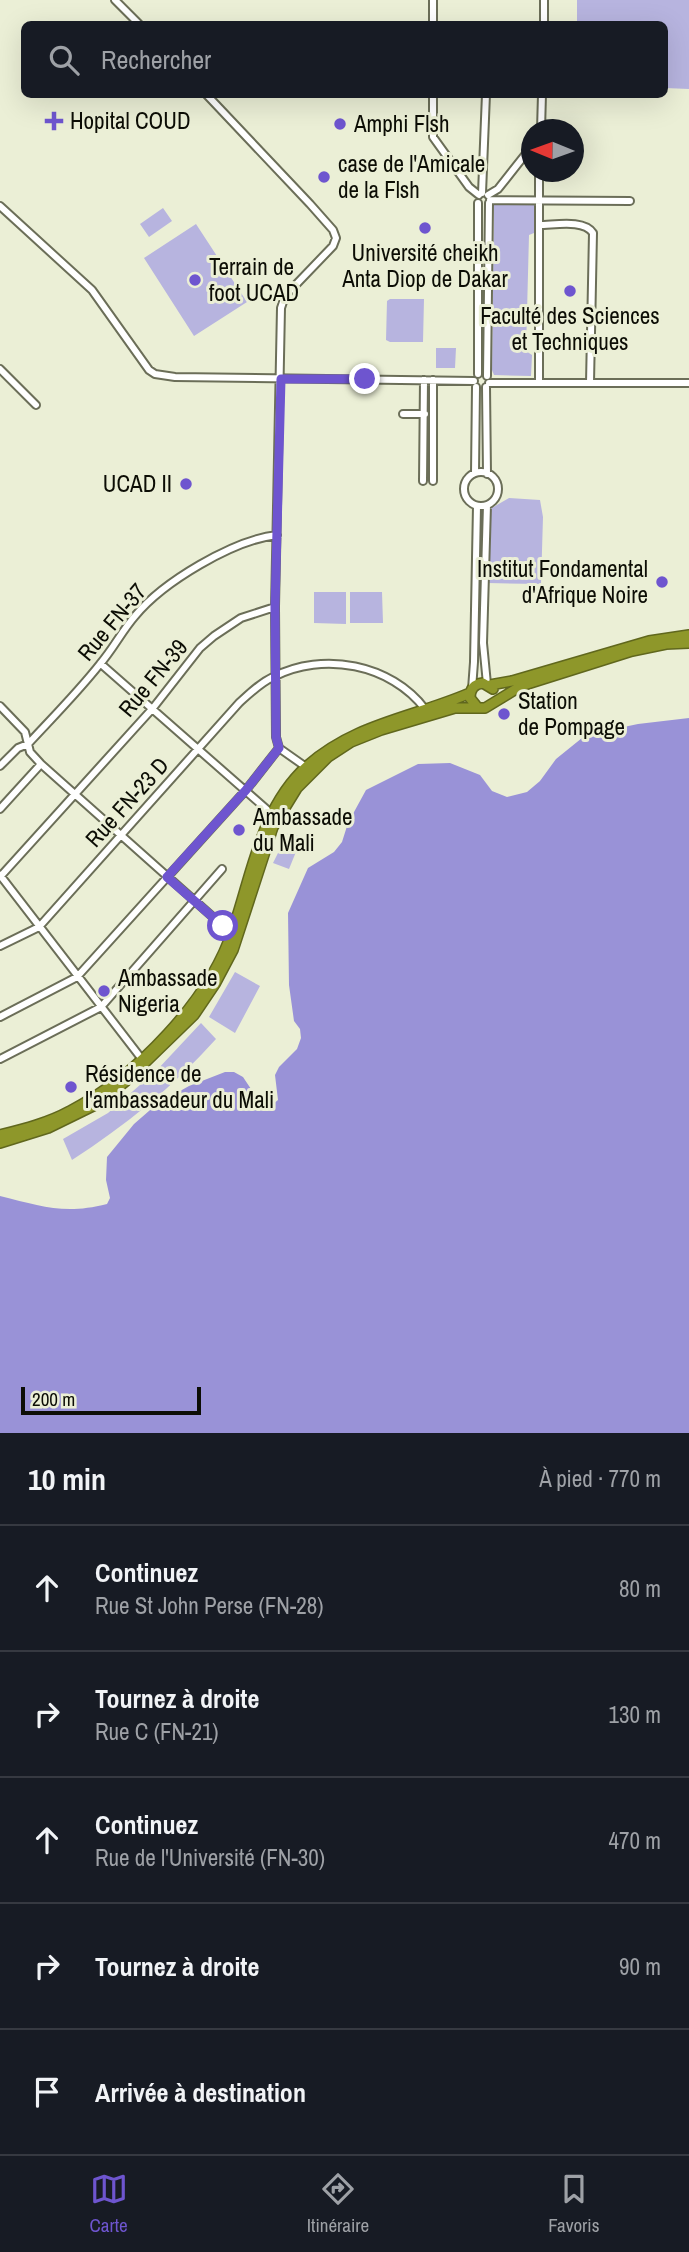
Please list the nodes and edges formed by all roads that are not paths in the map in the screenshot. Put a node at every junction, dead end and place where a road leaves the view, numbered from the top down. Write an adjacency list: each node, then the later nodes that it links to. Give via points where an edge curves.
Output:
1 (115, 0): 4 (street)
2 (433, 0): 5 (street)
3 (544, 0): 6 (street)
4 (136, 21)
5 (433, 21)
6 (544, 21)
7 (210, 98): 20 (street, via 335,234 335,243 282,302)
8 (433, 98): 14 (street, via 433,136 469,187)
9 (486, 98): 14 (street)
10 (542, 98): 11 (street)
11 (541, 119)
12 (521, 159): 14 (street)
13 (540, 182): 15 (street)
14 (486, 197): 15 (street); 23 (street, via 484,206 478,204); 24 (street)
15 (539, 200): 16 (street); 18 (street)
16 (630, 201)
17 (0, 206): 20 (street, via 83,279 155,374)
18 (539, 225): 25 (street); 26 (street, via 581,225 593,233)
19 (0, 369): 28 (street)
20 (281, 379): 21 (street); 42 (street)
21 (424, 380): 22 (street); 30 (street)
22 (433, 380): 23 (street); 31 (street)
23 (476, 381): 24 (street); 24 (street); 36 (street)
24 (487, 382): 25 (street); 37 (street)
25 (539, 383): 26 (street)
26 (590, 383): 27 (street)
27 (689, 383)
28 (36, 405)
29 (402, 414): 30 (street)
30 (424, 414): 31 (street); 32 (street)
31 (433, 414): 33 (street)
32 (424, 431): 33 (street); 34 (street)
33 (433, 431): 35 (street)
34 (424, 459): 35 (street); 38 (street)
35 (433, 459): 39 (street)
36 (475, 473): 37 (street); 41 (street, via 464,488 465,497)
37 (487, 474): 40 (street, via 497,487)
38 (423, 481)
39 (433, 481)
40 (488, 505): 41 (street); 48 (street, via 483,643)
41 (477, 506): 49 (street)
42 (277, 535): 43 (street); 46 (street, Rue FN-37, via 244,545 164,587 134,617)
43 (275, 607): 47 (street); 52 (street, Rue FN-39, via 241,618 214,636)
44 (689, 635): 48 (highway, via 649,640)
45 (689, 643): 50 (highway, via 632,651 521,686)
46 (101, 664): 52 (street); 55 (street, Rue FN-37)
47 (276, 675): 54 (street, via 312,665 352,665 393,681); 56 (street); 57 (street, Rue FN-23 D, via 239,703)
48 (488, 685): 49 (highway, via 480,684); 50 (highway, via 495,692)
49 (471, 691): 53 (highway); 54 (highway)
50 (494, 701): 53 (highway)
51 (0, 706): 55 (street, via 25,732)
52 (153, 708): 57 (street); 62 (street, Rue FN-39)
53 (478, 708): 79 (highway, via 454,708 365,736 318,766 273,827 233,950 194,1015 97,1104 48,1128)
54 (425, 709): 60 (highway, via 355,733)
55 (28, 744): 58 (street); 59 (street, Rue FN-37)
56 (279, 748): 60 (street); 61 (street)
57 (198, 749): 61 (street); 65 (street, Rue FN-23 D)
58 (41, 764): 62 (street); 63 (street)
59 (0, 766)
60 (306, 768): 64 (highway)
61 (246, 790): 64 (street); 68 (street)
62 (75, 794): 65 (street); 67 (street, Rue FN-39)
63 (0, 808)
64 (272, 814): 76 (highway, via 218,964 190,1008)
65 (121, 835): 68 (street); 71 (street, Rue FN-23 D)
66 (222, 869): 69 (street)
67 (0, 876): 71 (street)
68 (167, 877): 69 (street); 73 (street)
69 (195, 901): 70 (street); 74 (street)
70 (223, 926)
71 (39, 927): 72 (street, Rue FN-23 D); 73 (street)
72 (0, 946)
73 (78, 977): 74 (street); 75 (street)
74 (101, 1007): 76 (street); 77 (street)
75 (0, 1017)
76 (141, 1058): 78 (highway, via 104,1091 69,1112)
77 (0, 1059)
78 (0, 1135)
79 (0, 1143)

